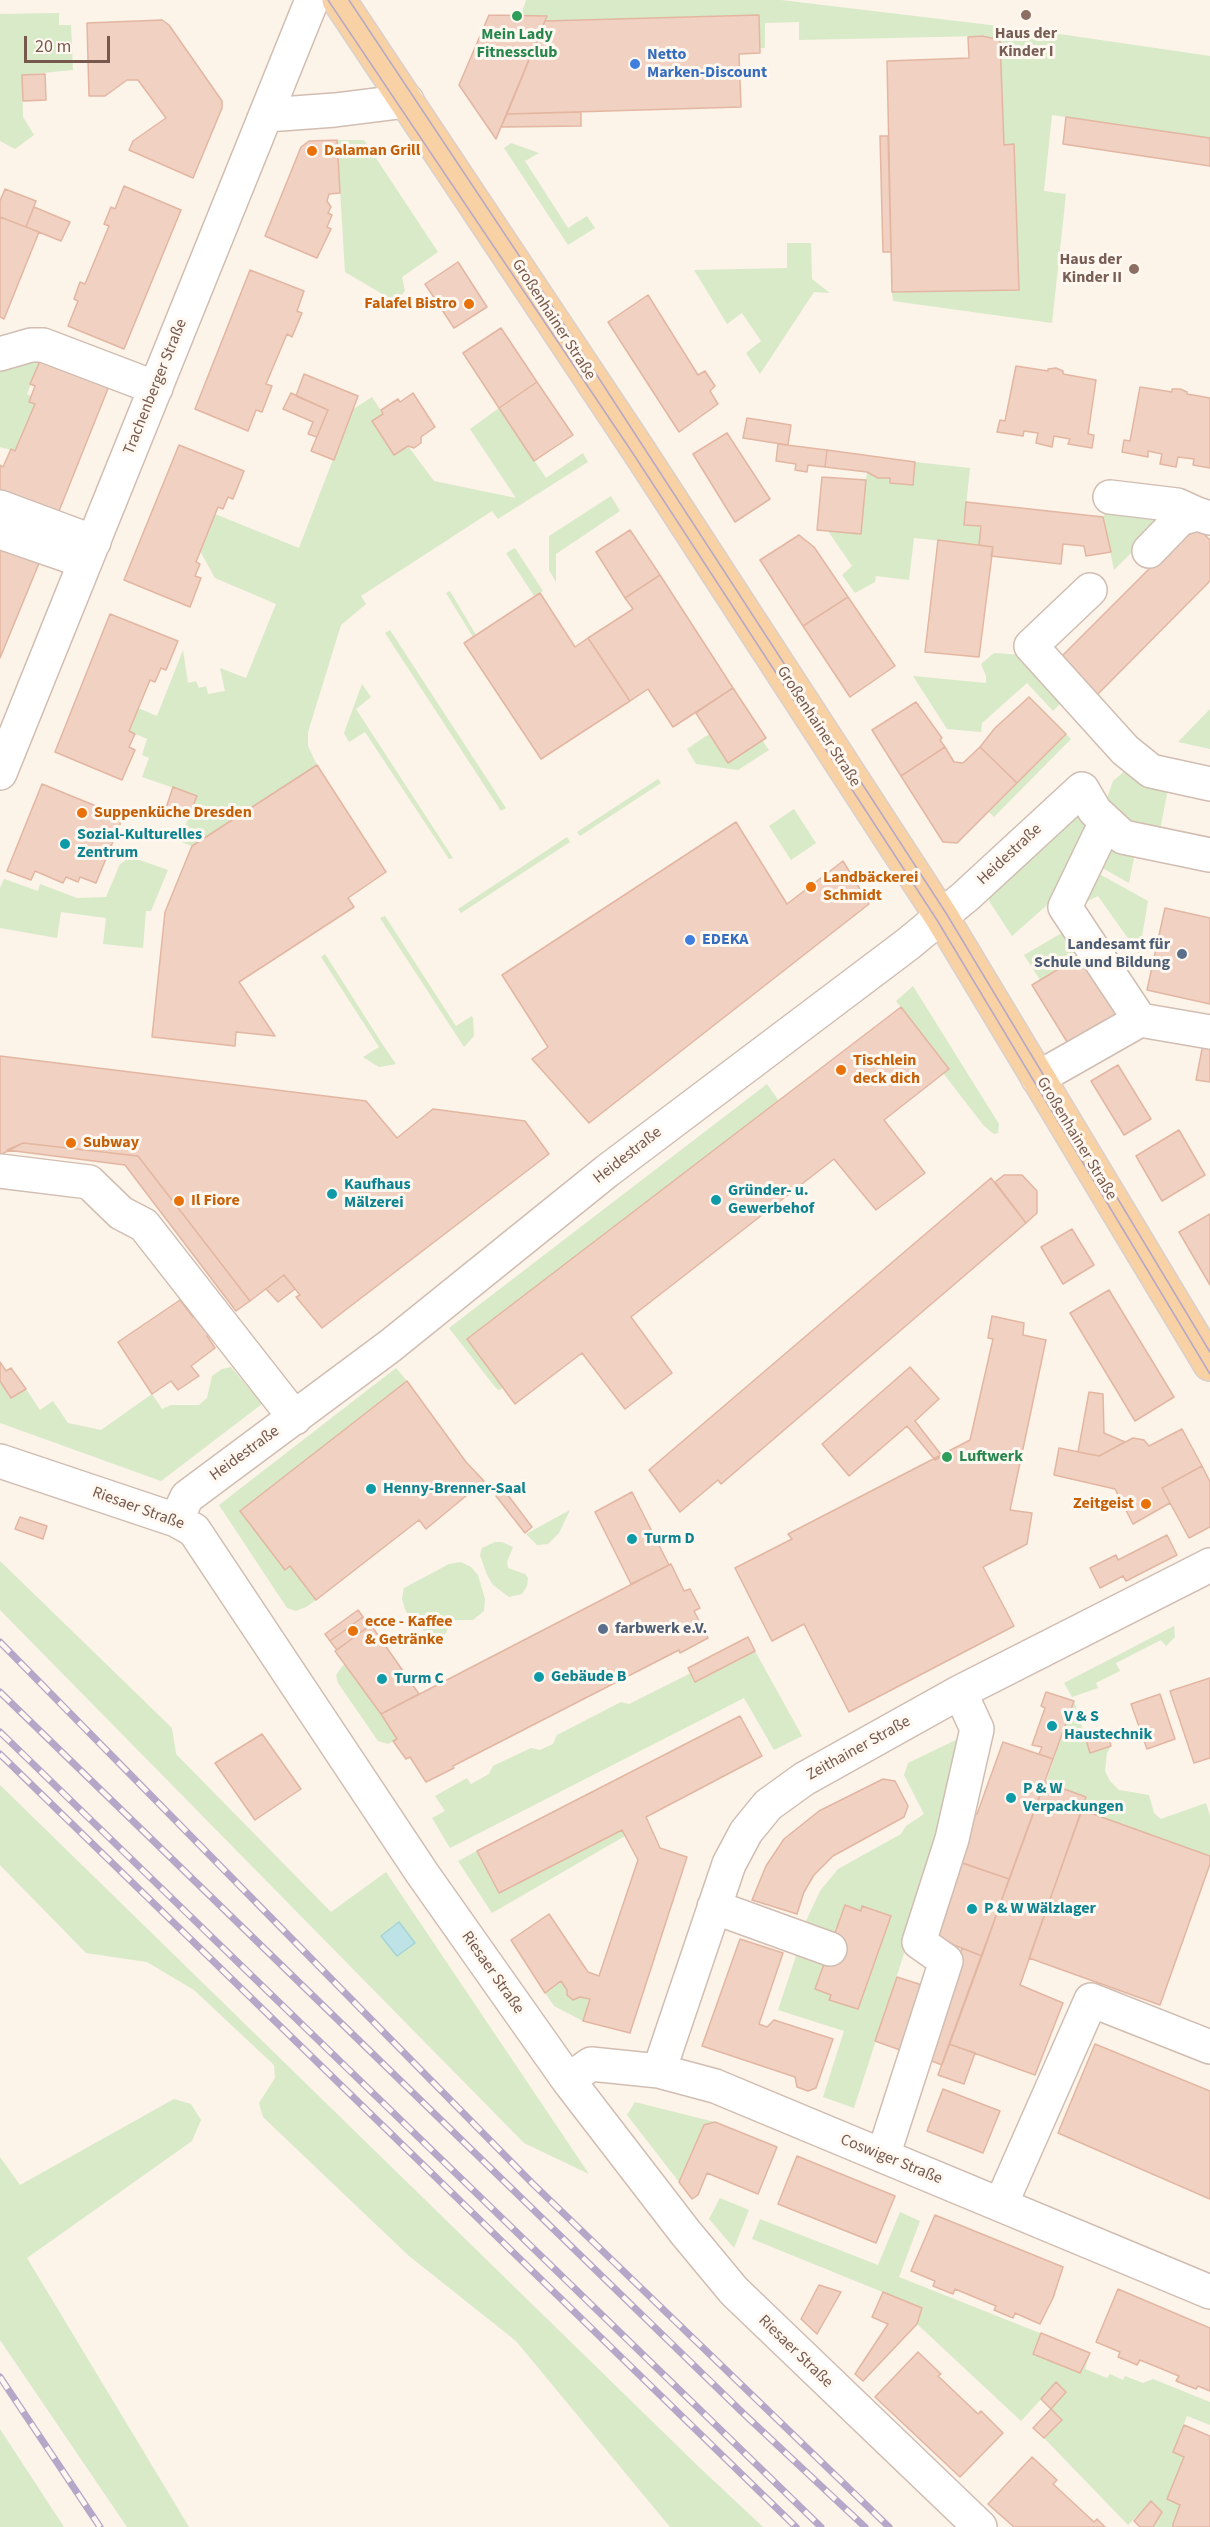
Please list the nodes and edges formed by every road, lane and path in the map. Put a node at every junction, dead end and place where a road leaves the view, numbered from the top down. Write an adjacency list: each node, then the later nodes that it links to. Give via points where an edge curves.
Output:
1 (312, 0): 4 (street, Trachenberger Straße)
2 (339, 0): 3 (main road, Großenhainer Straße)
3 (407, 101): 4 (street); 19 (main road, Großenhainer Straße)
4 (267, 114): 6 (street, Trachenberger Straße)
5 (0, 354): 6 (street, via 43,345)
6 (156, 388): 12 (street, Trachenberger Straße)
7 (1110, 497): 9 (street, via 1177,505)
8 (0, 507): 12 (street)
9 (1204, 516): 11 (street, via 1179,519)
10 (0, 532): 12 (street)
11 (1149, 551)
12 (90, 552): 14 (street, Trachenberger Straße)
13 (1090, 590): 16 (street, via 1031,646 1125,750 1151,771)
14 (11, 712): 15 (street, Trachenberger Straße)
15 (0, 773)
16 (1210, 784)
17 (1106, 822): 18 (street, via 1123,837); 19 (street, Heidestraße, via 1082,789); 20 (street, via 1065,907)
18 (1210, 855)
19 (941, 916): 22 (main road, Großenhainer Straße); 25 (street, Heidestraße, via 607,1171 429,1316)
20 (1140, 1020): 21 (street); 22 (street)
21 (1210, 1032)
22 (1038, 1078): 24 (main road, Großenhainer Straße)
23 (0, 1171): 25 (street, via 89,1182 121,1213 144,1225)
24 (1210, 1364)
25 (295, 1418): 27 (street, Heidestraße, via 187,1497)
26 (0, 1461): 27 (street, Riesaer Straße)
27 (176, 1520): 34 (street, Riesaer Straße, via 194,1530 415,1863)
28 (1210, 1565): 29 (street, Zeithainer Straße)
29 (960, 1692): 30 (street, Zeithainer Straße, via 804,1779 768,1805 746,1832); 35 (street, via 977,1729 952,1839 919,1942 946,1961)
30 (714, 1907): 31 (street); 33 (street, Zeithainer Straße)
31 (830, 1949)
32 (1200, 2035): 36 (street, via 1091,2000)
33 (659, 2071): 34 (street, Coswiger Straße, via 591,2064); 35 (street, Coswiger Straße, via 714,2086)
34 (568, 2080): 38 (street, Riesaer Straße, via 734,2291)
35 (883, 2156): 36 (street, Coswiger Straße)
36 (1001, 2204): 37 (street, Coswiger Straße)
37 (1210, 2292)
38 (980, 2527)

